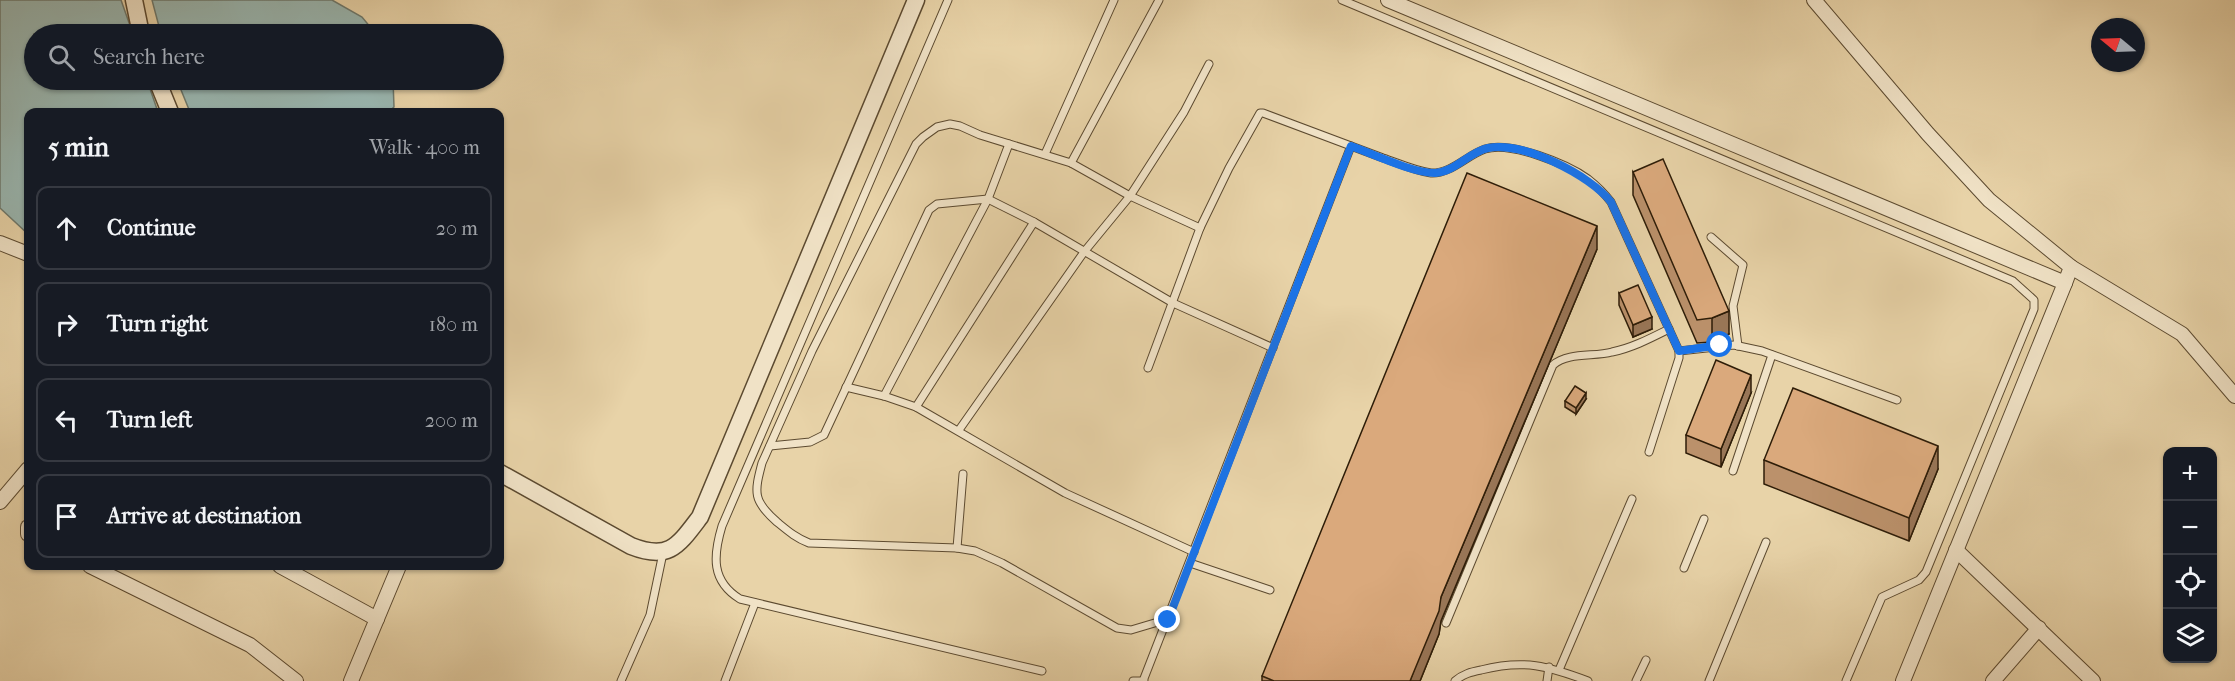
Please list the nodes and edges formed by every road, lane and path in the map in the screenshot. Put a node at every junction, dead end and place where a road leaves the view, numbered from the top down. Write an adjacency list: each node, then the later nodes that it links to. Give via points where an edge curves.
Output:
1 (134, 0): 9 (street)
2 (916, 0): 52 (street, via 700,517 682,541)
3 (948, 0): 60 (lane, via 716,544 716,564 727,591)
4 (1114, 0): 15 (lane)
5 (1159, 0): 16 (lane)
6 (1342, 0): 80 (lane, via 2013,281 2034,300 2034,309 1926,572 1919,580 1882,597)
7 (1388, 0): 26 (street)
8 (1814, 0): 25 (street, via 1989,200)
9 (139, 24)
10 (1209, 64): 17 (lane, via 1184,112)
11 (161, 90): 12 (street)
12 (168, 108)
13 (1009, 144): 15 (lane); 18 (lane); 40 (lane, via 950,124 930,130 916,144 812,351)
14 (1351, 146): 20 (lane, via 1260,113); 28 (lane, via 1431,173 1450,169 1488,148 1503,147 1581,175 1611,202); 30 (lane)
15 (1045, 154): 16 (lane)
16 (1071, 163): 17 (lane)
17 (1130, 196): 20 (lane); 24 (lane)
18 (988, 199): 19 (lane); 34 (lane, via 938,204 929,210); 35 (lane)
19 (1034, 222): 24 (lane); 38 (lane)
20 (1200, 228): 27 (lane)
21 (1711, 237): 29 (lane, via 1743,265 1733,306)
22 (0, 243): 23 (street)
23 (24, 252)
24 (1084, 252): 27 (lane); 39 (lane)
25 (2071, 267): 26 (street); 36 (street, via 2182,334)
26 (2065, 283): 51 (street)
27 (1173, 303): 30 (lane); 33 (lane)
28 (1669, 329): 31 (lane); 63 (lane, via 1614,352 1567,357 1553,365)
29 (1738, 346): 31 (lane); 32 (lane)
30 (1273, 348): 53 (lane)
31 (1679, 351): 41 (lane)
32 (1772, 355): 37 (lane); 42 (lane)
33 (1148, 368)
34 (846, 387): 35 (lane); 40 (lane, via 824,435 810,442)
35 (884, 396): 38 (lane)
36 (2235, 396)
37 (1897, 400)
38 (916, 407): 39 (lane)
39 (959, 430): 53 (lane, via 1065,493)
40 (770, 446): 50 (lane, via 757,481 758,500 762,509 795,538 824,545)
41 (1649, 452)
42 (1733, 471)
43 (963, 474): 50 (lane)
44 (504, 475): 52 (street, via 631,546 649,553)
45 (24, 476): 47 (street)
46 (1632, 499): 67 (lane)
47 (0, 502)
48 (1704, 519): 55 (lane)
49 (1766, 542): 79 (lane)
50 (957, 548): 62 (lane, via 1002,563 1117,628 1131,630)
51 (1956, 550): 64 (street); 81 (street)
52 (663, 552): 71 (lane, via 650,615)
53 (1194, 552): 54 (lane)
54 (1190, 563): 59 (lane); 62 (lane)
55 (1684, 568)
56 (98, 570): 69 (street, via 250,645)
57 (287, 570): 61 (street)
58 (397, 570): 61 (street)
59 (1270, 590)
60 (755, 603): 68 (lane); 72 (lane)
61 (377, 619): 70 (street)
62 (1168, 620): 74 (lane)
63 (1446, 623)
64 (2039, 628): 82 (street); 83 (street)
65 (1646, 660): 78 (lane)
66 (1549, 667): 67 (lane); 75 (lane, via 1516,663 1466,673); 76 (lane)
67 (1559, 670): 77 (lane)
68 (1041, 671)
69 (296, 681)
70 (351, 681)
71 (621, 681)
72 (725, 681)
73 (1133, 681): 74 (lane)
74 (1144, 681)
75 (1455, 681)
76 (1547, 681)
77 (1588, 681)
78 (1636, 681)
79 (1709, 681)
80 (1846, 681)
81 (1903, 681)
82 (1993, 681)
83 (2093, 681)

